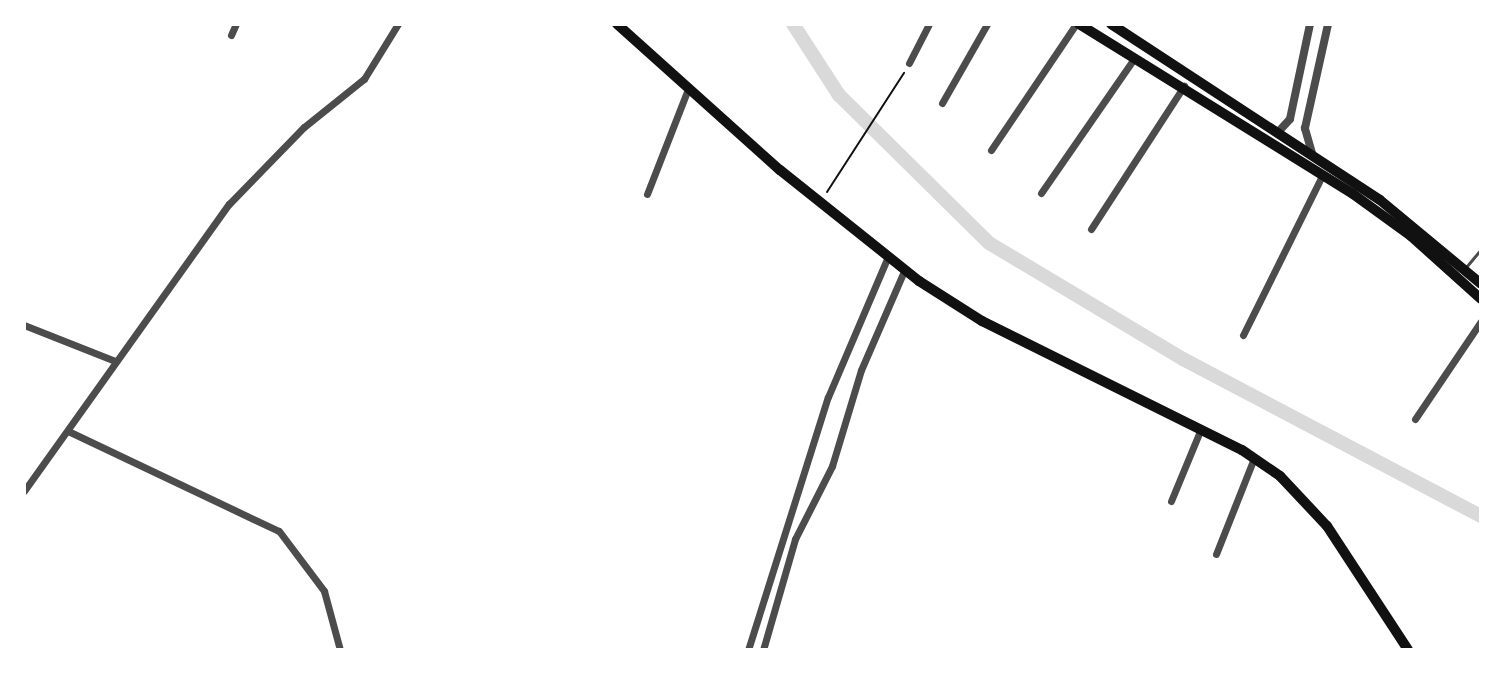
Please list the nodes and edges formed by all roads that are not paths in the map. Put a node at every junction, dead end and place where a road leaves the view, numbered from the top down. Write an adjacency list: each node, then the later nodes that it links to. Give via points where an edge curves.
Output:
1 (236, 24): 11 (street)
2 (398, 24): 33 (street, via 364,79 304,127 229,204)
3 (617, 24): 15 (main road)
4 (929, 24): 13 (street)
5 (987, 24): 16 (street)
6 (1078, 24): 12 (main road); 18 (street)
7 (1111, 24): 10 (main road)
8 (1310, 24): 17 (street, via 1290,119)
9 (1328, 24): 19 (street, via 1305,128)
10 (1124, 28): 17 (main road)
11 (231, 35)
12 (1135, 57): 14 (main road); 21 (street)
13 (909, 63)
14 (1184, 86): 20 (main road); 23 (street)
15 (688, 89): 22 (street); 25 (main road)
16 (942, 103)
17 (1279, 131): 19 (main road)
18 (991, 150)
19 (1312, 153): 26 (main road)
20 (1322, 176): 29 (main road, via 1411,236); 32 (street)
21 (1041, 193)
22 (647, 194)
23 (1091, 229)
24 (1481, 249): 26 (lane)
25 (887, 259): 27 (main road); 42 (street, via 828,397)
26 (1465, 268): 28 (main road)
27 (904, 271): 36 (main road, via 982,321); 43 (street, via 861,370 832,466 795,539)
28 (1481, 284)
29 (1481, 299)
30 (1481, 321): 34 (street)
31 (24, 325): 33 (street)
32 (1243, 335)
33 (115, 361): 35 (street)
34 (1415, 419)
35 (68, 431): 38 (street); 41 (street, via 279,531 324,591)
36 (1200, 431): 37 (main road); 39 (street)
37 (1254, 458): 40 (street); 44 (main road, via 1313,508)
38 (24, 491)
39 (1171, 501)
40 (1216, 554)
41 (340, 650)
42 (748, 650)
43 (763, 650)
44 (1408, 650)

